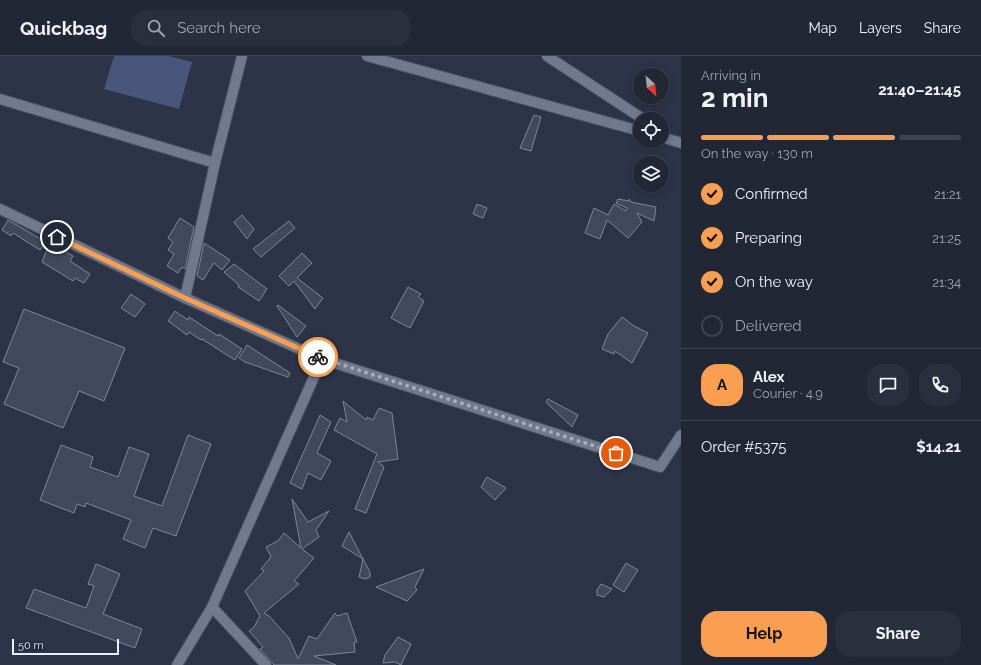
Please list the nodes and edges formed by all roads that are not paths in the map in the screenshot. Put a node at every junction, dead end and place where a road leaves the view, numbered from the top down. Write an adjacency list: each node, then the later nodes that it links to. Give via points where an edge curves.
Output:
1 (242, 56): 10 (street)
2 (367, 56): 6 (street)
3 (547, 56): 5 (street)
4 (0, 100): 10 (street)
5 (633, 112)
6 (633, 129)
7 (669, 136): 9 (street)
8 (669, 139): 9 (street)
9 (679, 142)
10 (215, 163): 12 (street)
11 (0, 209): 12 (street)
12 (185, 298): 13 (street)
13 (322, 359): 14 (street, via 660,467); 15 (street)
14 (681, 434)
15 (212, 607): 16 (street); 17 (street)
16 (177, 665)
17 (266, 665)

